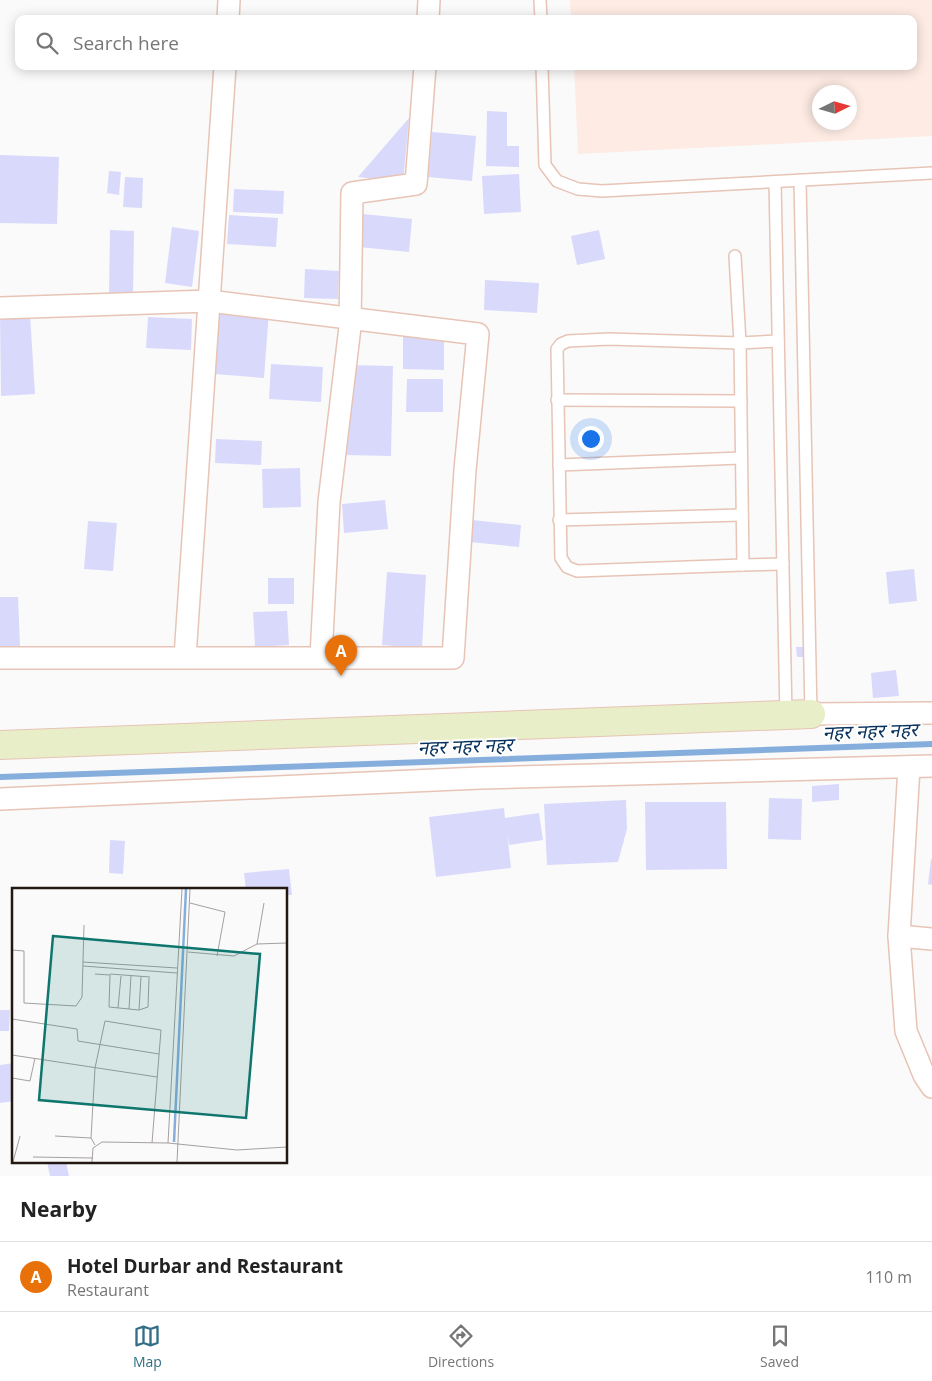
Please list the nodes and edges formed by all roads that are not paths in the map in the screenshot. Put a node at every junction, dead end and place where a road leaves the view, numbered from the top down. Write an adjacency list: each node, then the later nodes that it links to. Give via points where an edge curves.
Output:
1 (229, 0): 4 (street)
2 (429, 0): 5 (street)
3 (540, 0): 6 (lane)
4 (228, 15)
5 (428, 15)
6 (541, 15)
7 (225, 70): 14 (street)
8 (425, 70): 16 (street, via 416,184 352,194)
9 (542, 70): 12 (lane, via 545,165 558,181 578,189 602,191)
10 (932, 173): 11 (lane)
11 (800, 180): 12 (lane); 31 (lane)
12 (775, 182): 17 (lane)
13 (735, 256): 18 (lane)
14 (209, 301): 15 (street); 16 (street); 27 (street)
15 (0, 308)
16 (350, 319): 28 (street, via 329,502); 28 (street, via 478,334 453,658)
17 (778, 341): 18 (lane); 25 (lane)
18 (740, 343): 19 (lane, via 568,341 557,349); 20 (lane)
19 (557, 400): 20 (lane); 22 (lane)
20 (741, 401): 21 (lane)
21 (741, 458): 22 (lane); 23 (lane)
22 (559, 466): 24 (lane)
23 (741, 515): 24 (lane); 26 (lane)
24 (559, 520): 26 (lane, via 561,558 567,567 577,571)
25 (783, 564): 26 (lane); 31 (lane)
26 (743, 565)
27 (185, 657): 28 (street); 29 (street)
28 (321, 657)
29 (0, 658)
30 (932, 713): 31 (street)
31 (798, 714): 32 (street)
32 (0, 745)
33 (932, 766): 34 (street)
34 (909, 767): 35 (street, via 480,778); 36 (street)
35 (0, 799)
36 (899, 936): 37 (street); 38 (street, via 906,1031)
37 (932, 939)
38 (932, 1087)

